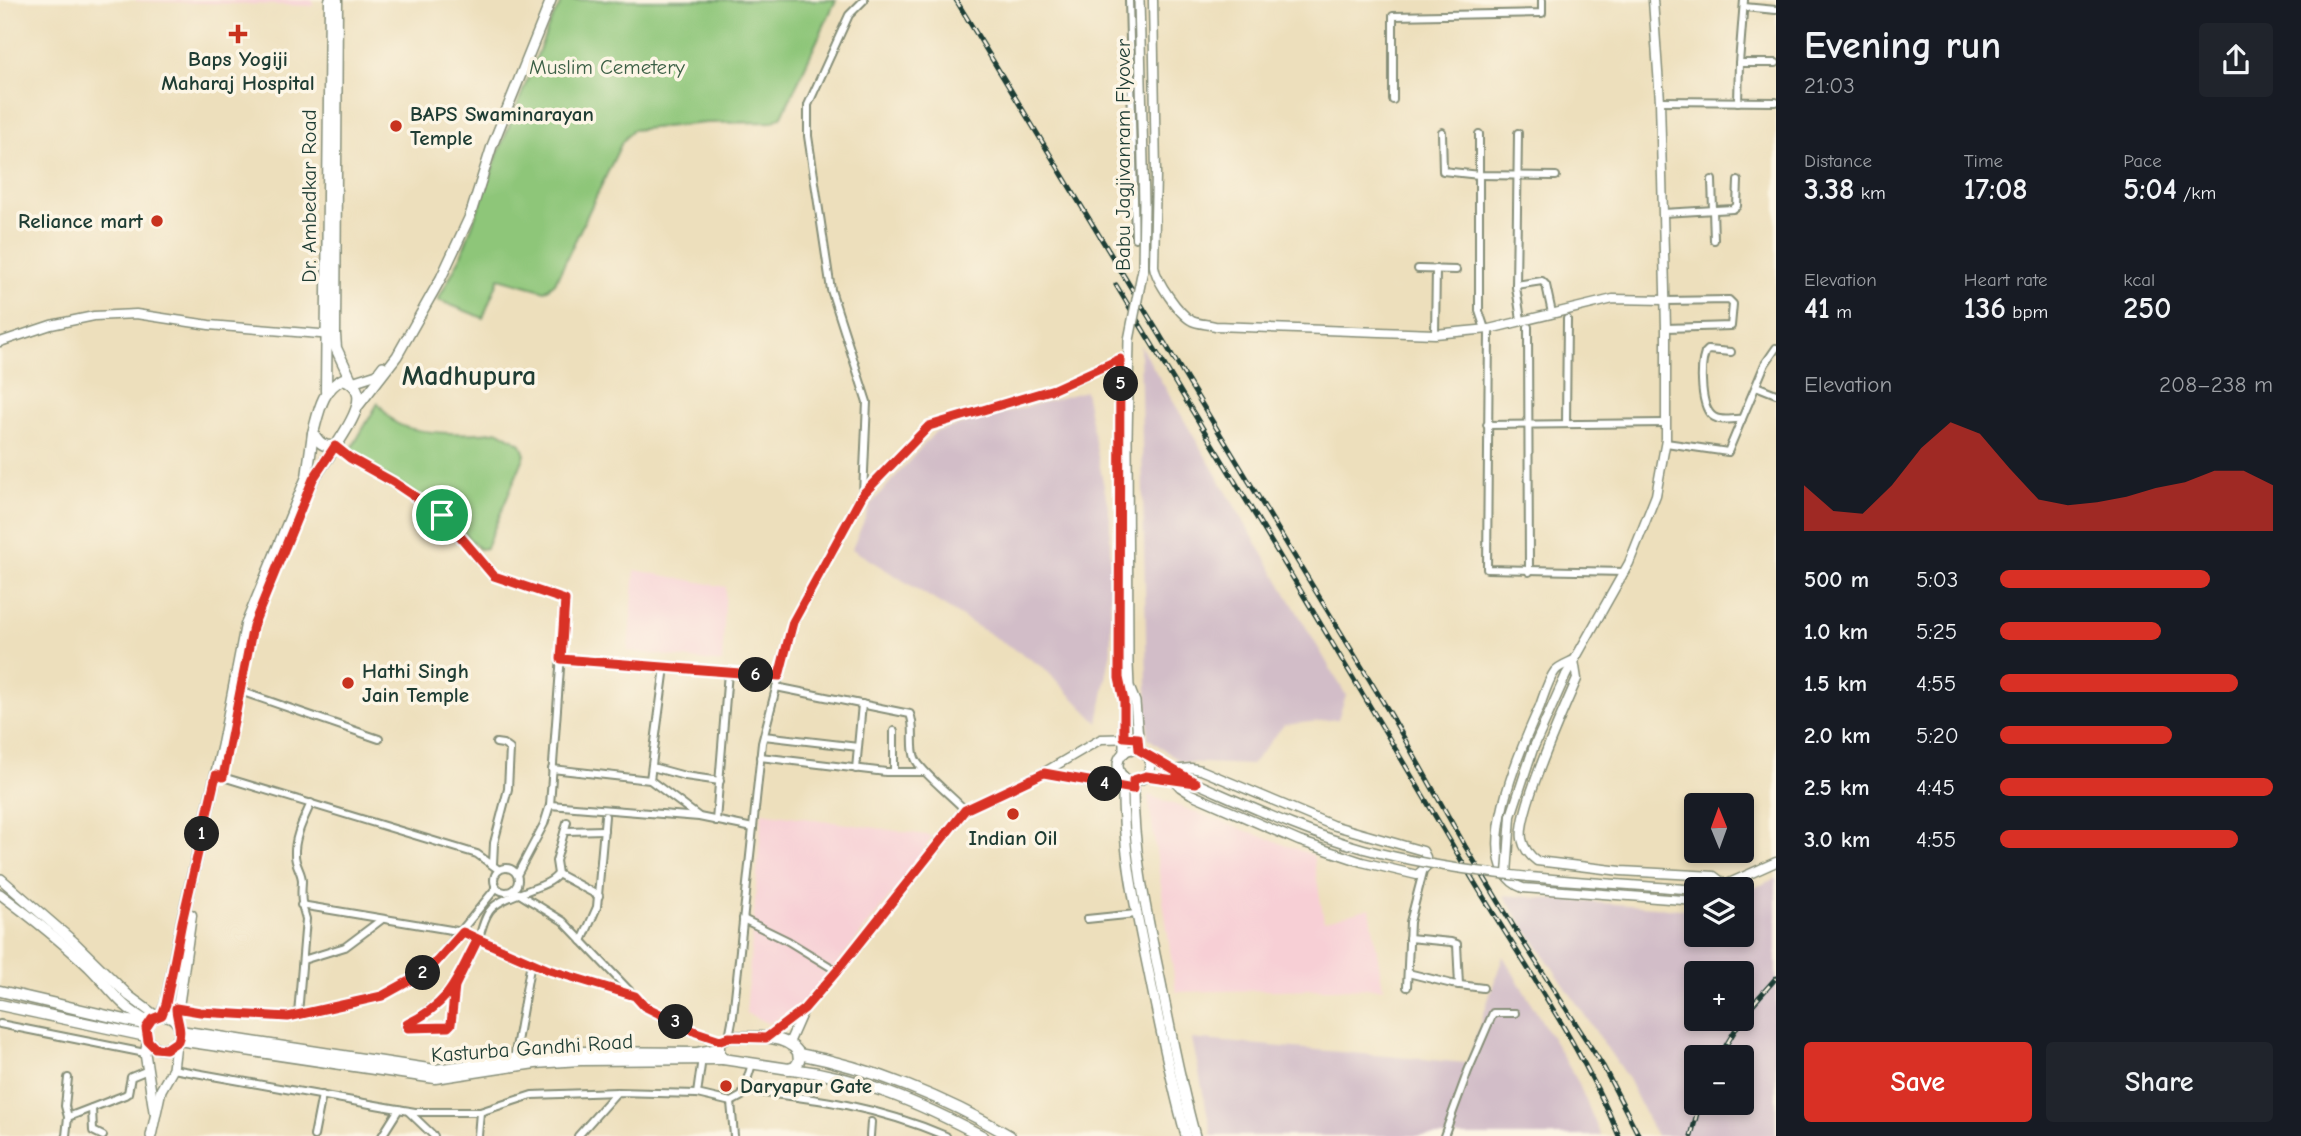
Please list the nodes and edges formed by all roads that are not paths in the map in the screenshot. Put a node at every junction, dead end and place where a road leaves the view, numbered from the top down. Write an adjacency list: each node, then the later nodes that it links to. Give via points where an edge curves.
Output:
1 (330, 0): 43 (main road, Dr. Ambedkar Road)
2 (337, 0): 43 (main road, Dr. Ambedkar Road)
3 (545, 0): 47 (main road, via 487,145 465,214 436,276 377,374)
4 (551, 0): 51 (main road, via 492,146 470,216 441,278 397,356)
5 (864, 0): 60 (street, via 849,15 808,105 808,136 831,290 867,402)
6 (1129, 0): 29 (street)
7 (1139, 0): 68 (main road, Babu Jagjivanram Flyover, bridge, via 1144,243 1129,340)
8 (1153, 0): 42 (street, via 1153,266 1175,304 1192,321 1215,326)
9 (1542, 0): 15 (street, via 1542,13 1393,16)
10 (1653, 0): 16 (street)
11 (1744, 4): 12 (street); 14 (street)
12 (1776, 10)
13 (1776, 62): 14 (street)
14 (1739, 63): 17 (street)
15 (1393, 100)
16 (1660, 101): 17 (street); 28 (street)
17 (1738, 102): 18 (street)
18 (1776, 102)
19 (1442, 132): 22 (street, via 1443,171)
20 (1479, 134): 22 (street)
21 (1518, 134): 23 (street)
22 (1479, 175): 23 (street); 41 (street, via 1479,310)
23 (1518, 176): 24 (street); 34 (street)
24 (1556, 176)
25 (1712, 180): 27 (street)
26 (1738, 181): 27 (street, via 1737,206)
27 (1713, 210): 28 (street); 30 (street)
28 (1663, 213): 35 (street)
29 (1135, 238)
30 (1714, 240)
31 (1418, 269): 32 (street)
32 (1436, 269): 33 (street); 42 (street)
33 (1456, 270)
34 (1516, 285): 36 (street, via 1542,281); 38 (street)
35 (1665, 301): 36 (street, via 1613,299); 40 (street); 40 (street, via 1729,300 1733,304 1731,326)
36 (1552, 313): 38 (street)
37 (1567, 319): 56 (street)
38 (1521, 320): 41 (street)
39 (1528, 327): 55 (street)
40 (1666, 328): 53 (street)
41 (1487, 329): 42 (street); 54 (street)
42 (1435, 334)
43 (331, 335): 44 (street, via 136,314 94,316); 47 (main road, Dr. Ambedkar Road); 49 (main road, Dr. Ambedkar Road)
44 (0, 342)
45 (1776, 348): 48 (street)
46 (1731, 352): 52 (street, via 1704,353 1704,403 1720,420)
47 (352, 382): 49 (main road, via 343,379); 51 (main road, Dr. Ambedkar Road)
48 (1756, 386): 50 (street); 52 (street)
49 (327, 391): 57 (main road, Dr. Ambedkar Road)
50 (1776, 394)
51 (359, 405): 59 (main road)
52 (1742, 419): 58 (street, via 1728,452)
53 (1666, 424): 56 (street); 58 (street)
54 (1487, 425): 55 (street); 61 (street, via 1485,566 1489,571)
55 (1528, 425): 56 (street); 61 (street)
56 (1566, 425)
57 (313, 433): 59 (main road, via 319,443); 91 (main road, Dr. Ambedkar Road, via 307,477 246,625)
58 (1666, 443): 62 (street, via 1656,495)
59 (335, 446): 63 (street, via 442,515 494,576 565,600); 70 (main road, via 313,479 276,566 253,626)
60 (863, 494): 67 (street, via 793,622); 71 (street, via 929,426 1054,389 1120,359 1119,678)
61 (1529, 572): 62 (street)
62 (1625, 572): 64 (street)
63 (561, 659): 65 (street); 85 (street)
64 (1574, 660): 108 (street, via 1556,669 1524,740); 109 (street, via 1577,679 1530,800); 114 (street, bridge, via 1533,749 1511,816)
65 (665, 667): 66 (street); 84 (street)
66 (728, 673): 67 (street); 95 (street)
67 (779, 676): 69 (street)
68 (1129, 687): 71 (main road); 76 (main road)
69 (776, 688): 72 (street); 74 (street)
70 (240, 691): 77 (street); 91 (main road)
71 (1124, 701): 75 (main road)
72 (862, 704): 79 (street); 88 (street, via 910,714 915,758)
73 (894, 731): 87 (street)
74 (764, 736): 79 (street); 83 (street)
75 (1124, 737): 76 (street); 81 (main road); 89 (street, via 1101,738)
76 (1138, 738): 80 (main road)
77 (379, 739)
78 (496, 743): 111 (street, via 510,749 508,789 494,843)
79 (858, 747): 86 (street)
80 (1139, 750): 81 (main road); 82 (main road)
81 (1124, 753): 92 (main road, via 1118,762)
82 (1147, 756): 90 (street); 93 (main road)
83 (760, 757): 86 (street); 105 (street)
84 (652, 767): 94 (street); 95 (street)
85 (552, 769): 94 (street); 99 (street)
86 (856, 769): 87 (street)
87 (894, 772): 88 (street)
88 (925, 772): 100 (street)
89 (1044, 773): 97 (street); 100 (street)
90 (1173, 775): 93 (street); 112 (street, via 1191,794 1299,841 1362,862 1417,875); 112 (street, via 1191,768 1201,771 1332,825 1423,851 1427,861); 114 (street, bridge, via 1352,845 1413,861)
91 (219, 776): 98 (street); 145 (main road); 150 (main road, via 166,1004)
92 (1123, 776): 96 (main road); 97 (main road)
93 (1146, 776): 96 (main road)
94 (650, 780): 102 (street)
95 (720, 781): 103 (street)
96 (1133, 785): 97 (street); 190 (main road, via 1141,884)
97 (1122, 788): 126 (main road, via 1126,856)
98 (311, 803): 111 (street, via 477,854); 125 (street, via 295,852 301,873)
99 (550, 805): 102 (street); 115 (street)
100 (965, 810): 136 (street)
101 (605, 816): 106 (street)
102 (699, 817): 103 (street)
103 (716, 821): 105 (street)
104 (567, 822): 107 (street)
105 (753, 828): 127 (street)
106 (604, 830): 107 (street); 123 (street)
107 (566, 831): 113 (street, via 556,861)
108 (1498, 837): 109 (street); 124 (street, via 1502,869 1511,884)
109 (1522, 839): 117 (street, via 1537,861)
110 (1774, 866): 118 (street)
111 (496, 867): 115 (street); 119 (street)
112 (1423, 872): 131 (street)
113 (558, 874): 121 (street, via 554,880); 123 (street)
114 (1507, 874): 120 (street, bridge)
115 (517, 875): 121 (street)
116 (1, 877): 122 (main road); 150 (main road, via 129,996)
117 (1715, 877)
118 (1750, 877)
119 (496, 888): 121 (street); 130 (street)
120 (1684, 889)
121 (515, 891): 132 (street, via 486,916); 133 (street, via 563,921)
122 (0, 892): 150 (main road)
123 (598, 896): 133 (street, via 595,917)
124 (1684, 900)
125 (301, 905): 129 (street); 134 (street, via 306,919)
126 (1136, 914): 128 (street); 189 (main road)
127 (743, 919): 136 (street); 154 (street)
128 (1087, 919)
129 (381, 920): 130 (street); 134 (street, via 345,947)
130 (463, 932): 132 (street); 148 (street, via 429,970 382,996)
131 (1409, 938): 137 (street); 138 (street, via 1457,944)
132 (478, 939): 135 (street); 139 (street)
133 (582, 942): 143 (street)
134 (303, 960): 148 (street)
135 (531, 962): 143 (street); 158 (street)
136 (837, 971): 146 (street)
137 (1408, 973): 138 (street); 140 (street)
138 (1459, 985): 141 (street)
139 (455, 986): 139 (street, via 443,1001 406,1027 448,1027)
140 (1407, 987)
141 (1483, 988)
142 (0, 991): 150 (main road)
143 (635, 996): 154 (street, via 644,1006)
144 (0, 1005): 150 (main road)
145 (176, 1008): 148 (street); 151 (main road)
146 (804, 1009): 152 (street); 153 (street)
147 (1515, 1013): 191 (street, via 1493,1013)
148 (298, 1014)
149 (0, 1024): 155 (street)
150 (151, 1026): 151 (main road, via 172,1017); 151 (main road, via 161,1050); 155 (main road)
151 (178, 1034): 157 (main road, Kasturba Gandhi Road, via 435,1078 569,1060); 158 (main road, Kasturba Gandhi Road, via 435,1070); 160 (main road)
152 (766, 1038): 153 (main road); 154 (main road)
153 (789, 1043): 156 (main road)
154 (723, 1046): 157 (main road, Kasturba Gandhi Road); 159 (main road)
155 (145, 1053): 162 (main road)
156 (799, 1054): 161 (main road); 188 (main road, via 911,1088)
157 (702, 1057): 158 (main road, Kasturba Gandhi Road, via 580,1052); 166 (street)
158 (514, 1059)
159 (752, 1064): 161 (main road); 164 (street)
160 (173, 1069): 167 (street); 173 (main road, via 161,1090)
161 (792, 1069): 187 (main road, via 879,1089)
162 (148, 1070): 169 (street, via 131,1077 128,1093); 173 (main road)
163 (68, 1078): 174 (street)
164 (745, 1091): 168 (street); 186 (street, via 817,1098 876,1111)
165 (617, 1092): 166 (street); 172 (street, via 532,1095); 183 (street)
166 (697, 1094): 168 (street)
167 (322, 1095): 170 (street); 179 (street)
168 (731, 1102): 184 (street)
169 (92, 1108): 174 (street); 177 (street, via 93,1130)
170 (399, 1109): 171 (street); 180 (street)
171 (408, 1111): 172 (street); 181 (street)
172 (480, 1112): 182 (street)
173 (155, 1116): 178 (main road)
174 (68, 1117): 176 (street)
175 (871, 1122): 185 (street)
176 (66, 1136)
177 (103, 1136)
178 (151, 1136)
179 (314, 1136)
180 (382, 1136)
181 (434, 1136)
182 (478, 1136)
183 (578, 1136)
184 (733, 1136)
185 (870, 1136)
186 (946, 1136)
187 (982, 1136)
188 (1010, 1136)
189 (1186, 1136)
190 (1195, 1136)
191 (1444, 1136)

